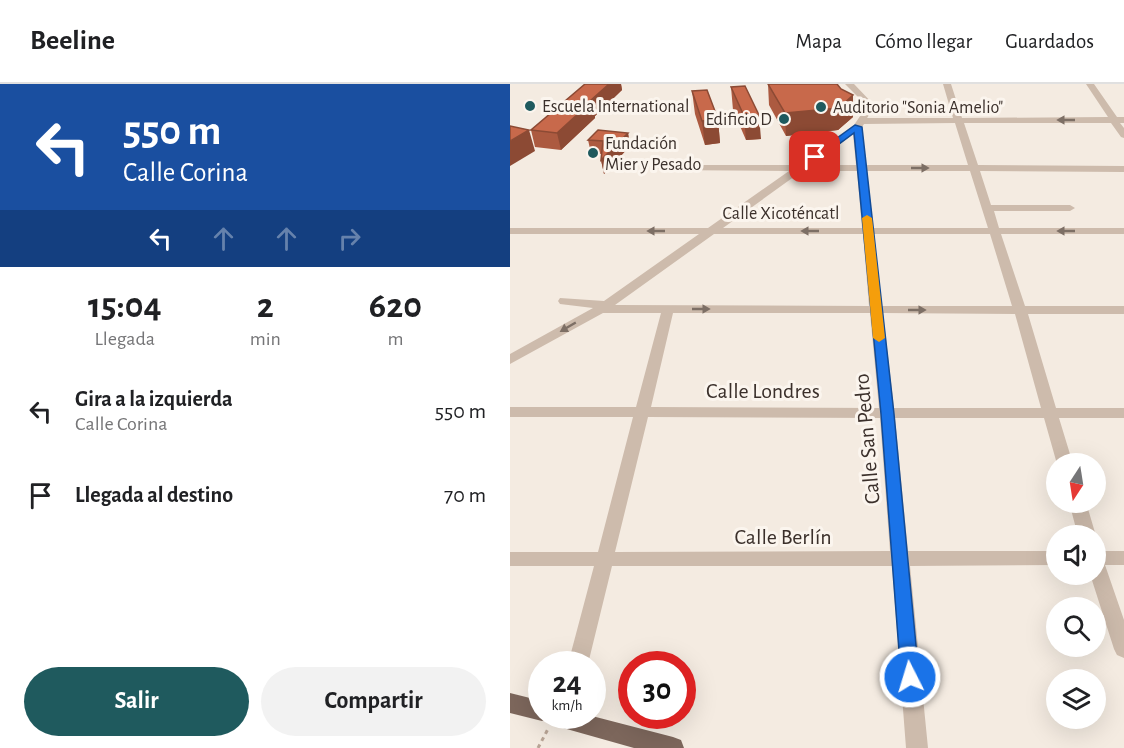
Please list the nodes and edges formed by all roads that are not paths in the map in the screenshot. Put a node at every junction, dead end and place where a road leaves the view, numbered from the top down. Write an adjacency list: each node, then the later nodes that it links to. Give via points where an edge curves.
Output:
1 (849, 84): 4 (street)
2 (947, 84): 5 (street)
3 (1090, 84): 6 (street)
4 (871, 106): 7 (street); 8 (street)
5 (960, 120): 6 (street, one-way to 5); 7 (street); 13 (street)
6 (1119, 120): 9 (street)
7 (881, 121): 8 (street)
8 (859, 124): 11 (street); 12 (street, Calle San Pedro)
9 (1124, 135)
10 (661, 167): 11 (street)
11 (800, 167): 12 (street); 18 (street)
12 (862, 168): 13 (street, one-way to 13); 19 (street, Calle San Pedro)
13 (976, 168): 14 (street); 15 (street)
14 (1124, 169)
15 (988, 208): 16 (street); 20 (street)
16 (1070, 208)
17 (510, 231): 18 (street, Calle Xicoténcatl, one-way to 17)
18 (714, 231): 19 (street, Calle Xicoténcatl, one-way to 18); 23 (street)
19 (868, 231): 20 (street, Calle Xicoténcatl); 25 (street, Calle San Pedro)
20 (995, 231): 21 (street, Calle Xicoténcatl, one-way to 20); 26 (street)
21 (1124, 231)
22 (564, 301): 23 (street)
23 (604, 307): 24 (street); 28 (street, one-way to 28)
24 (668, 309): 25 (street, one-way to 25); 30 (street)
25 (876, 310): 26 (street, one-way to 26); 33 (street, Calle San Pedro)
26 (1020, 310): 27 (street); 31 (street)
27 (1124, 310)
28 (510, 360)
29 (510, 412): 30 (street, Calle Londres)
30 (641, 412): 33 (street, Calle Londres); 39 (street)
31 (1049, 413): 32 (street, Calle Londres); 33 (street, Calle Londres); 34 (street)
32 (1124, 413)
33 (887, 414): 35 (street, Calle San Pedro)
34 (1062, 453)
35 (899, 558): 36 (street, Calle Berlín); 39 (street, Calle Berlín); 48 (street, Calle San Pedro)
36 (1046, 558)
37 (1124, 558): 40 (street)
38 (510, 559): 39 (street, Calle Berlín)
39 (603, 559): 43 (street)
40 (1106, 559)
41 (1103, 585): 42 (street)
42 (1124, 649)
43 (581, 651)
44 (510, 703): 45 (main road)
45 (528, 709)
46 (598, 729): 47 (main road)
47 (673, 748)
48 (917, 748)

